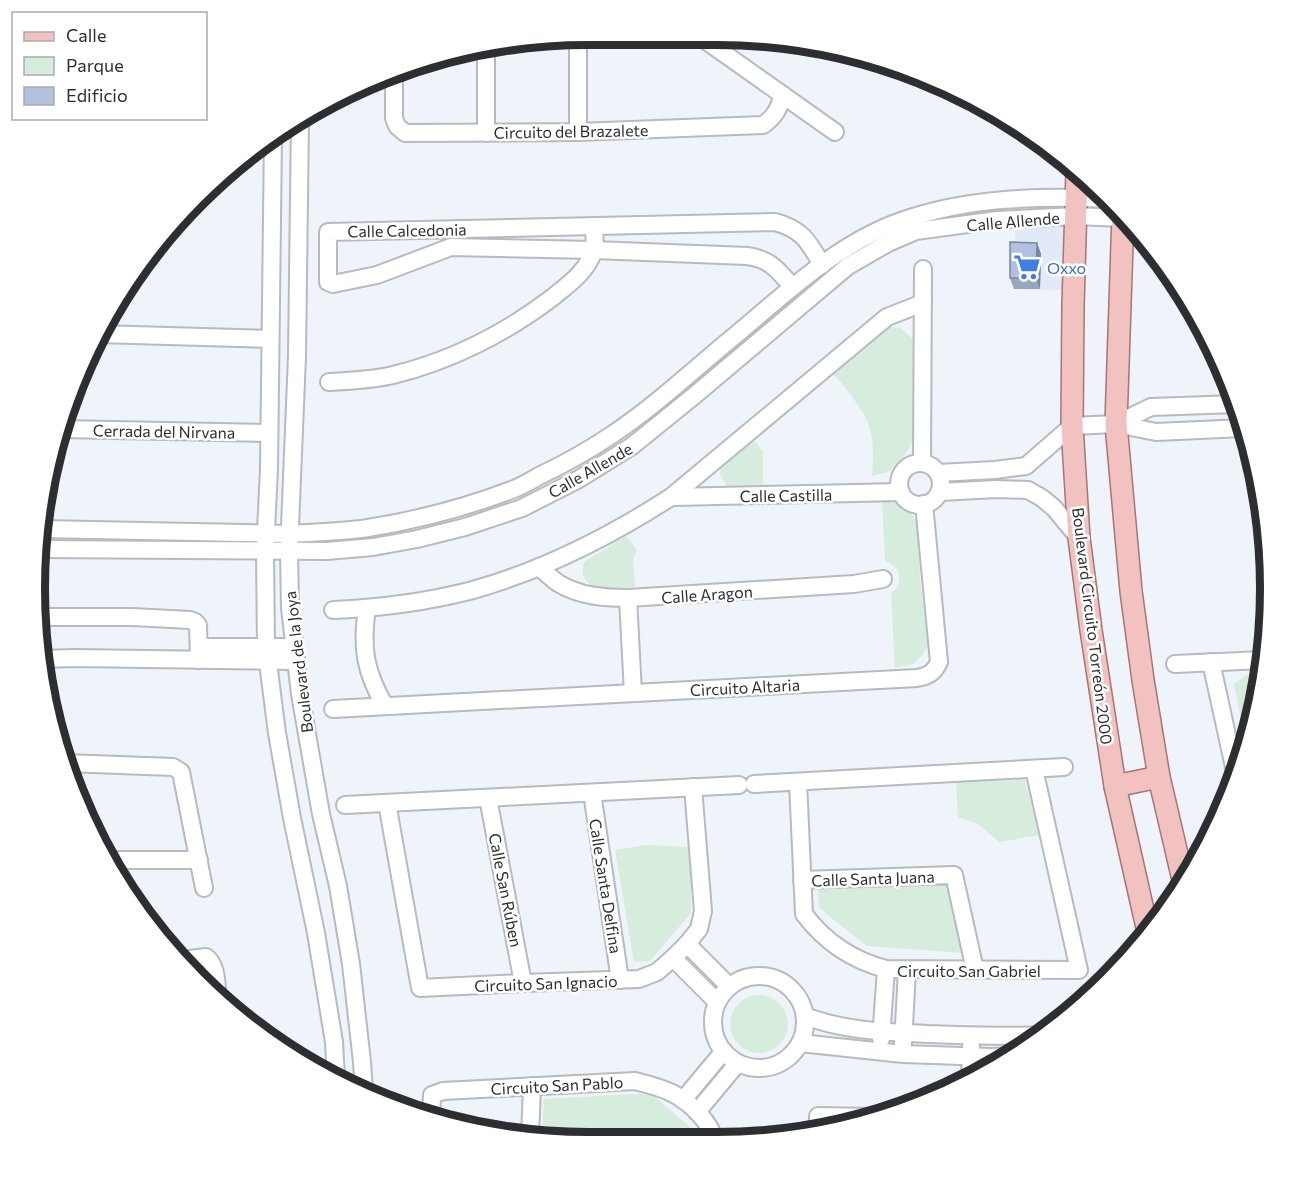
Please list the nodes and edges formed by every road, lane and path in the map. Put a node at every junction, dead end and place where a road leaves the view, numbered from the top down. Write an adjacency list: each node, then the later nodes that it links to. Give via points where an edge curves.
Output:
1 (578, 45): 8 (street)
2 (712, 45): 5 (street)
3 (486, 54): 7 (street)
4 (394, 81): 7 (street, Circuito del Brazalete, via 394,118 405,133)
5 (783, 95): 8 (street, Circuito del Brazalete, via 777,112 763,125); 9 (street)
6 (300, 129): 45 (street, Boulevard de la Joya)
7 (486, 132): 8 (street, Circuito del Brazalete)
8 (578, 132)
9 (835, 132)
10 (273, 147): 25 (street, Boulevard de la Joya)
11 (1076, 181): 13 (main road, Boulevard Circuito Torreón 2000)
12 (1098, 202): 13 (street)
13 (1075, 207): 14 (street); 20 (street, Calle Allende, via 1038,198 940,209 873,232); 29 (main road, Boulevard Circuito Torreón 2000); 49 (street, Calle Allende, via 916,231 888,243 848,266 632,446 522,508 417,539 373,547)
14 (1110, 214)
15 (594, 226): 17 (street, Calle Calcedonia); 19 (street); 20 (street, Calle Calcedonia, via 775,222 802,235)
16 (1122, 226): 28 (main road)
17 (450, 230): 18 (street); 18 (street, Calle Calcedonia, via 329,231 328,282 377,275)
18 (451, 247): 19 (street, Calle Calcedonia)
19 (594, 250): 22 (street, Calle Calcedonia, via 758,257 776,268); 26 (street, via 572,282 536,310 489,338 445,358 392,375)
20 (822, 265): 22 (street, Calle Allende)
21 (923, 269): 23 (street)
22 (793, 287): 45 (street, Calle Allende, via 612,435 516,488 415,520)
23 (923, 303): 33 (street); 41 (street, via 887,318)
24 (108, 334): 25 (street)
25 (270, 339): 32 (street, Boulevard de la Joya)
26 (329, 382)
27 (1227, 404): 28 (street, via 1151,407)
28 (1116, 424): 29 (street); 30 (street, via 1156,432); 70 (main road, via 1131,591)
29 (1072, 426): 34 (street); 46 (main road, Boulevard Circuito Torreón 2000)
30 (1235, 428)
31 (70, 429): 32 (street, Cerrada del Nirvana)
32 (269, 433): 44 (street, Boulevard de la Joya)
33 (922, 463): 36 (street); 39 (street, via 902,471 898,485)
34 (1026, 466): 35 (street); 38 (street)
35 (977, 471): 36 (street); 37 (street)
36 (938, 473): 40 (street)
37 (978, 489): 38 (street); 40 (street)
38 (1028, 490): 46 (street, via 1054,508)
39 (901, 492): 41 (street, Calle Castilla); 42 (street, via 906,500)
40 (939, 492): 42 (street)
41 (671, 497): 50 (street, via 591,544)
42 (924, 504): 63 (street, Circuito Altaria, via 939,662 926,677)
43 (49, 529): 44 (street, Calle Allende)
44 (266, 533): 45 (street, Calle Allende); 48 (street, Boulevard de la Joya)
45 (290, 534): 49 (street, Boulevard de la Joya)
46 (1079, 538): 72 (main road, Boulevard Circuito Torreón 2000)
47 (46, 549): 48 (street, Calle Allende)
48 (265, 551): 49 (street, Calle Allende); 57 (street, Boulevard de la Joya)
49 (289, 551): 58 (street, Boulevard de la Joya)
50 (539, 567): 52 (street, Calle Aragon, via 559,583 587,595); 53 (street, via 470,590)
51 (883, 579): 52 (street, Calle Aragon)
52 (628, 598): 63 (street)
53 (367, 608): 54 (street); 64 (street, via 364,649 375,689)
54 (333, 610)
55 (46, 618): 56 (street, via 190,620 198,625)
56 (199, 654): 57 (street); 59 (street)
57 (267, 654): 58 (street); 109 (street, Boulevard de la Joya, via 277,733 333,1031)
58 (294, 654): 111 (street, Boulevard de la Joya, via 351,964)
59 (50, 659)
60 (1255, 660): 61 (street)
61 (1211, 662): 62 (street); 66 (street)
62 (1175, 664)
63 (633, 693): 64 (street, Circuito Altaria)
64 (385, 706): 65 (street, Circuito Altaria)
65 (333, 708)
66 (1232, 759)
67 (74, 763): 79 (street, via 173,767 181,772)
68 (1064, 767): 69 (street)
69 (1034, 769): 71 (street); 89 (street, Circuito San Gabriel, via 1079,970)
70 (1159, 777): 72 (main road); 80 (main road)
71 (798, 782): 73 (street); 81 (street, Circuito San Gabriel)
72 (1115, 786): 83 (main road, Boulevard Circuito Torreón 2000)
73 (693, 787): 74 (street); 84 (street, Circuito San Ignacio, via 703,911 699,929)
74 (592, 793): 75 (street); 90 (street, Calle Santa Delfina)
75 (488, 798): 76 (street); 91 (street, Calle San Rúben)
76 (387, 803): 77 (street); 91 (street, Circuito San Ignacio, via 420,988)
77 (345, 805)
78 (118, 860): 79 (street)
79 (199, 860): 82 (street)
80 (1181, 870)
81 (802, 880): 87 (street, Circuito San Gabriel, via 804,914 816,930 856,959); 89 (street, Calle Santa Juana, via 954,875)
82 (204, 888)
83 (1146, 922)
84 (687, 944): 85 (street, Circuito San Ignacio); 93 (street)
85 (673, 958): 90 (street, Circuito San Ignacio, via 657,972 639,979); 94 (street)
86 (191, 959): 92 (street, via 206,957 212,962)
87 (886, 969): 88 (street, Circuito San Gabriel); 96 (street)
88 (907, 970): 89 (street, Circuito San Gabriel); 97 (street)
89 (975, 970)
90 (620, 980): 91 (street, Circuito San Ignacio)
91 (523, 983)
92 (216, 984)
93 (729, 986): 94 (street); 95 (street, via 746,977 776,979 798,998)
94 (717, 1002): 102 (street, via 712,1028)
95 (805, 1016): 96 (street, via 838,1026); 101 (street)
96 (882, 1031): 97 (street); 103 (street)
97 (904, 1032): 99 (street); 104 (street)
98 (1025, 1035): 100 (street)
99 (971, 1036): 100 (street); 105 (street)
100 (991, 1036): 106 (street)
101 (800, 1043): 103 (street); 108 (street, via 778,1065 758,1069)
102 (723, 1052): 108 (street); 113 (street)
103 (880, 1052): 104 (street)
104 (903, 1054): 105 (street)
105 (971, 1056): 107 (street); 110 (street)
106 (991, 1057)
107 (986, 1060)
108 (737, 1064): 115 (street)
109 (335, 1069)
110 (970, 1069)
111 (363, 1083)
112 (531, 1086): 113 (street, Circuito San Pablo, via 635,1082 663,1089); 114 (street, Circuito San Pablo, via 443,1091 432,1095); 118 (street)
113 (683, 1100): 115 (street, Circuito San Pablo)
114 (431, 1108)
115 (697, 1112): 119 (street, Circuito San Pablo)
116 (844, 1116): 117 (street, via 818,1116)
117 (818, 1123)
118 (530, 1128)
119 (711, 1132)

